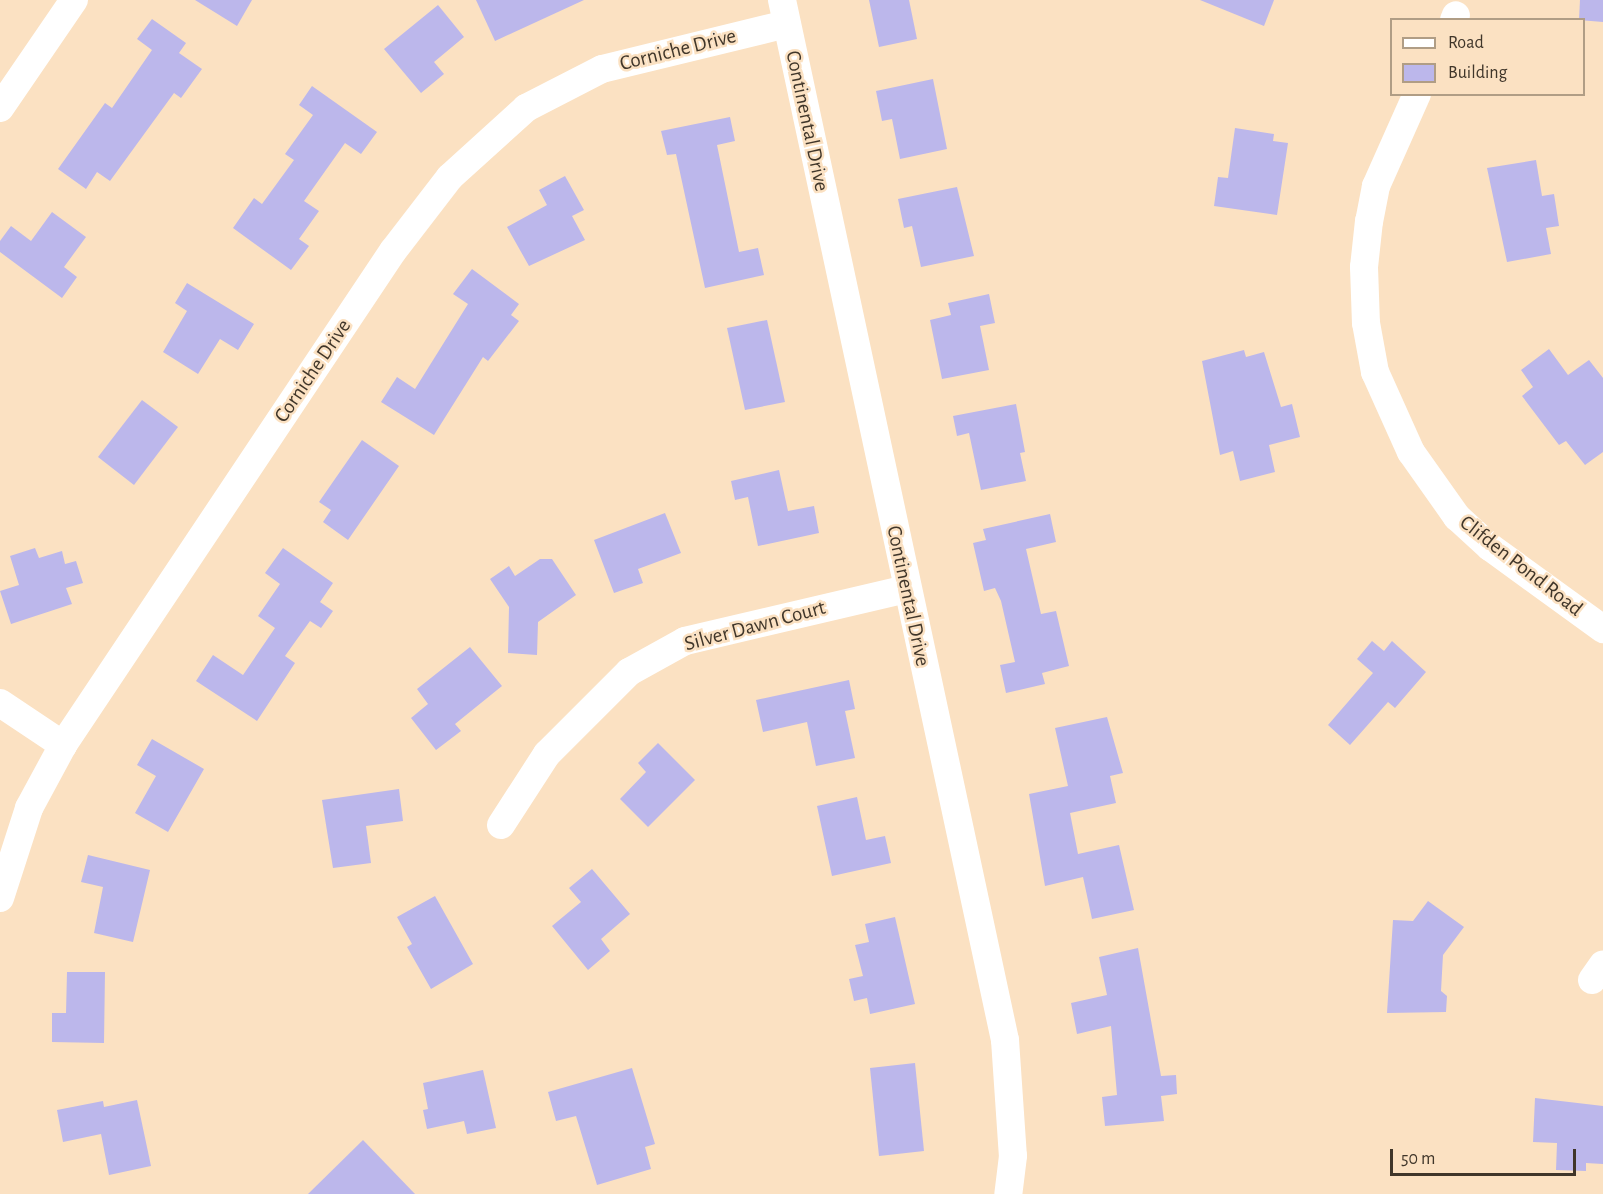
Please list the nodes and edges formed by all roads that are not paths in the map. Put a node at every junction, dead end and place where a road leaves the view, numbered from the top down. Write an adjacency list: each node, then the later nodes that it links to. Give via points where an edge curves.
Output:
1 (74, 0): 4 (street)
2 (784, 12): 5 (street, Continental Drive); 8 (street, Corniche Drive, via 602,69 526,108 473,153 393,251)
3 (1416, 96): 6 (street, Clifden Pond Road, via 1376,186 1369,221 1365,289 1375,372 1411,452 1457,517 1490,547)
4 (0, 108)
5 (906, 589): 9 (street, Silver Dawn Court, via 685,641 629,672 547,754); 11 (street, Continental Drive, via 1005,1040 1013,1156)
6 (1603, 629)
7 (0, 703): 8 (street)
8 (63, 745): 10 (street, Corniche Drive, via 29,808)
9 (501, 825)
10 (0, 898)
11 (1008, 1194)

